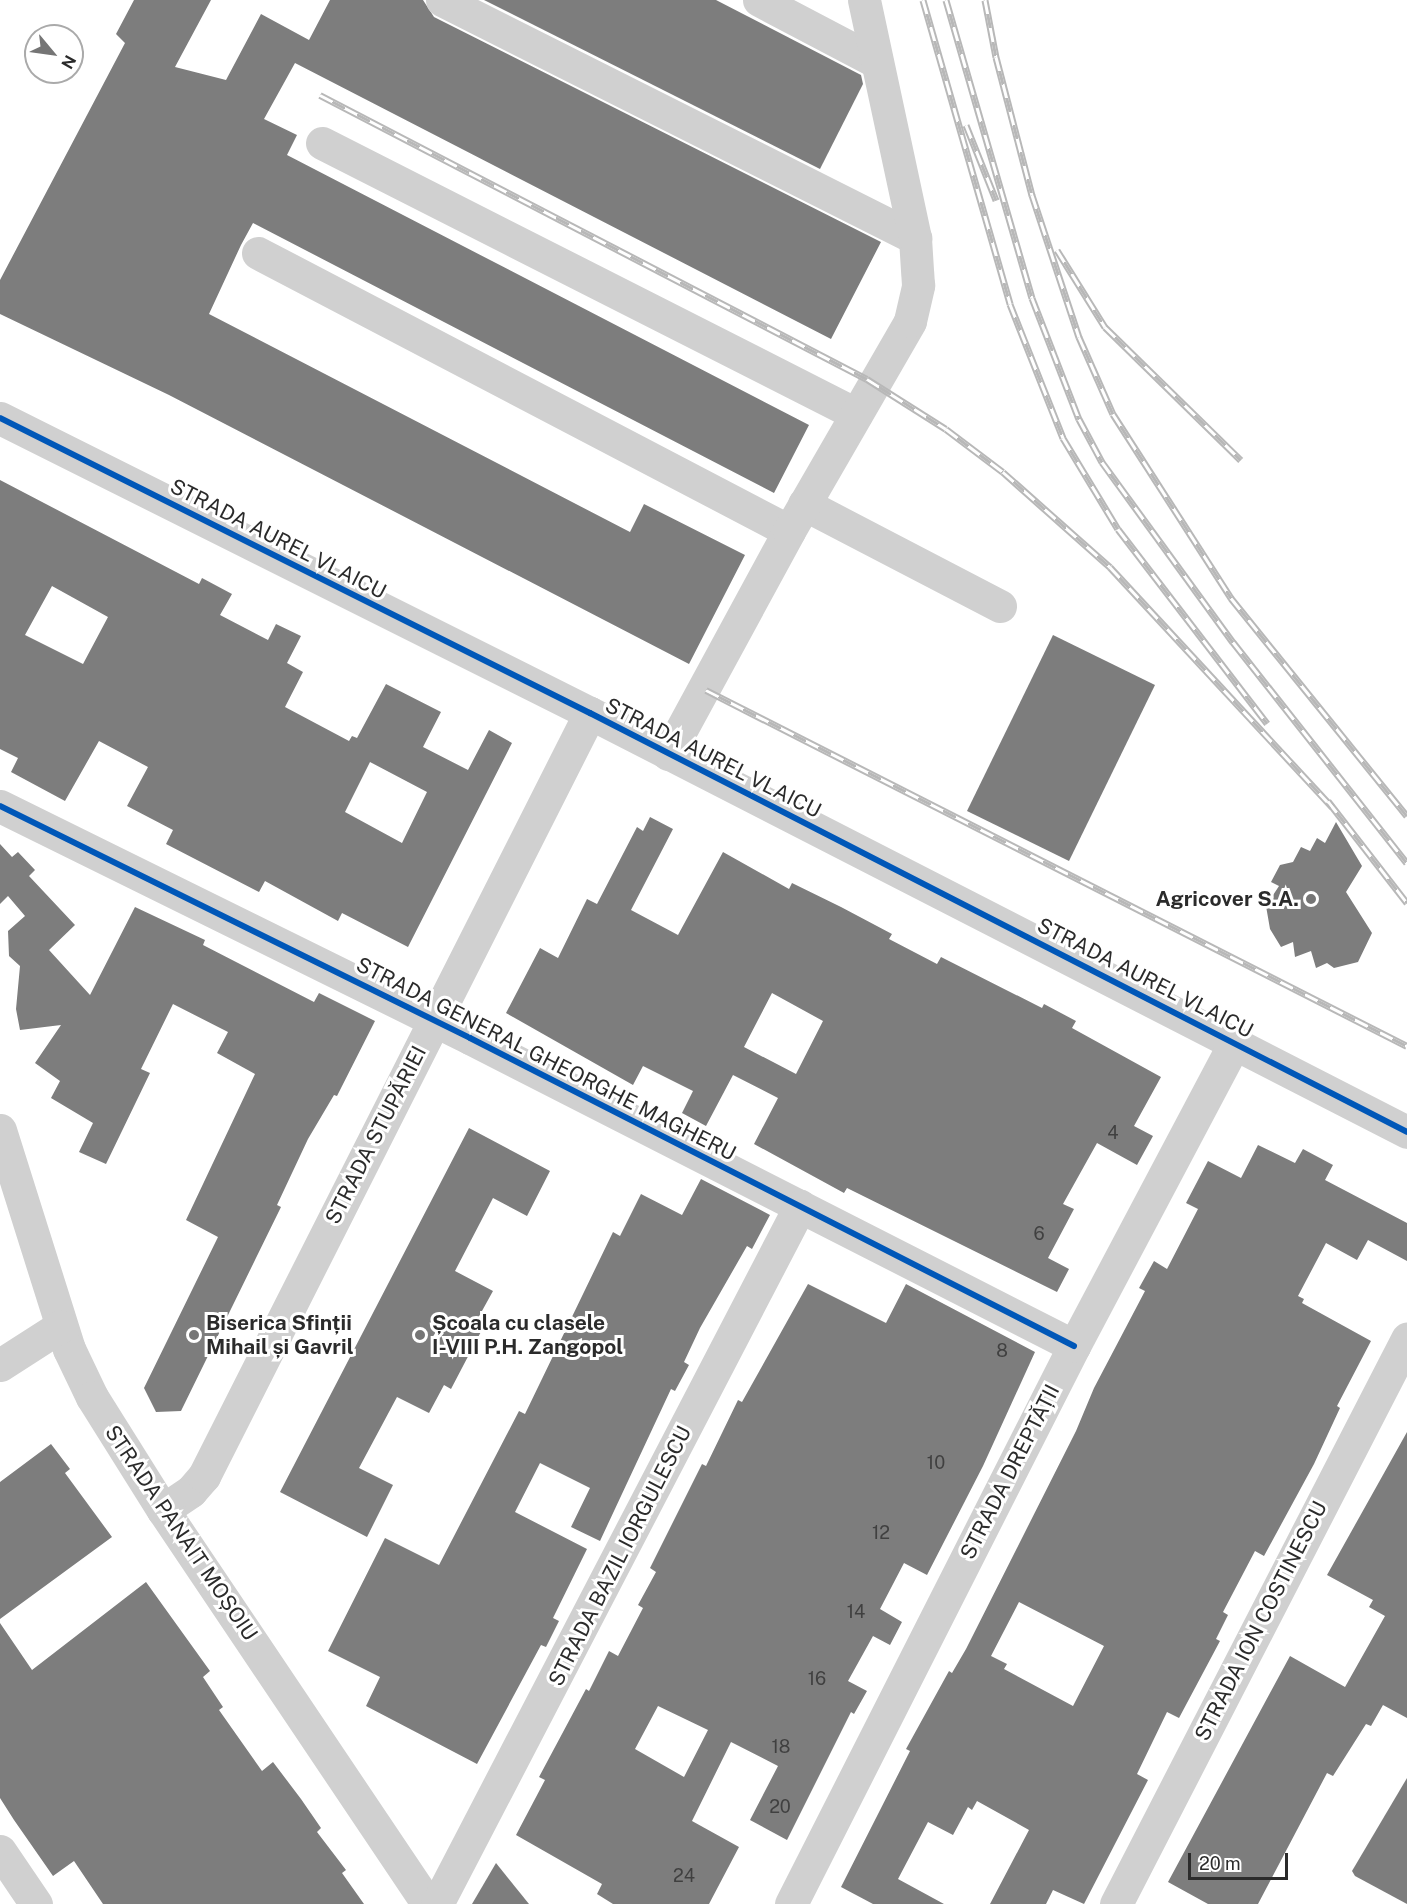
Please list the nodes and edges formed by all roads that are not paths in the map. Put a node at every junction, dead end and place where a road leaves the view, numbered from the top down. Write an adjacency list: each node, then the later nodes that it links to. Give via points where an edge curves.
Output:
1 (442, 0): 6 (street)
2 (759, 0): 4 (street)
3 (864, 0): 4 (street)
4 (877, 62): 6 (street)
5 (322, 143): 8 (street)
6 (915, 238): 8 (street, via 918,285 910,321 894,355)
7 (258, 253): 10 (street)
8 (856, 414): 10 (street)
9 (0, 418): 12 (street, STRADA AUREL VLAICU)
10 (796, 518): 11 (street); 13 (street)
11 (1000, 606)
12 (590, 713): 13 (street, STRADA AUREL VLAICU); 15 (street, STRADA STUPĂRIEI)
13 (668, 754): 16 (street, STRADA AUREL VLAICU)
14 (0, 806): 15 (street, STRADA GENERAL GHEORGHE MAGHERU)
15 (434, 1020): 19 (street, STRADA GENERAL GHEORGHE MAGHERU); 24 (street, STRADA STUPĂRIEI, via 204,1476 192,1491)
16 (1235, 1042): 18 (street, STRADA AUREL VLAICU); 22 (street, STRADA DREPTĂȚII)
17 (0, 1130): 20 (street, STRADA PANAIT MOȘOIU)
18 (1407, 1132)
19 (800, 1206): 22 (street, STRADA GENERAL GHEORGHE MAGHERU); 28 (street, STRADA BAZIL IORGULESCU)
20 (62, 1326): 23 (street); 24 (street, STRADA PANAIT MOȘOIU, via 92,1397)
21 (1407, 1339): 30 (street, STRADA ION COSTINESCU)
22 (1074, 1346): 29 (street, STRADA DREPTĂȚII)
23 (0, 1365)
24 (163, 1510): 27 (street, STRADA PANAIT MOȘOIU)
25 (0, 1851): 26 (street)
26 (36, 1904)
27 (428, 1904)
28 (437, 1904)
29 (791, 1904)
30 (1116, 1904)

